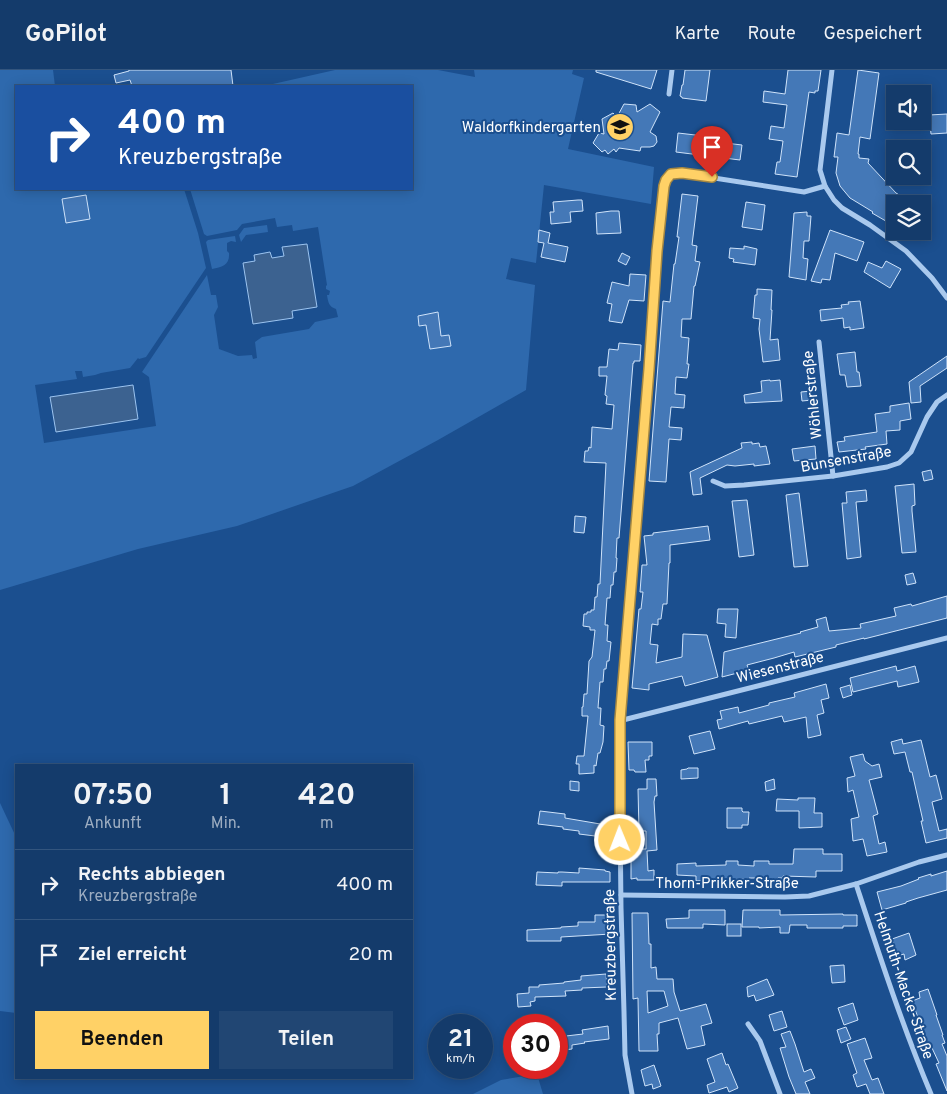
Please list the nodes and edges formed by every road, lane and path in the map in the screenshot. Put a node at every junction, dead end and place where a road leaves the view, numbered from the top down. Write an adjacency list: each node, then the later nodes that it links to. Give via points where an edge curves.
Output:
1 (672, 70): 3 (street)
2 (832, 70): 4 (street, via 820,170)
3 (669, 94)
4 (825, 186): 5 (street, via 842,208 906,251); 11 (street, Kreuzbergstraße, via 804,192 682,173 671,174 666,180 657,251)
5 (947, 298)
6 (819, 342): 8 (street, Wöhlerstraße)
7 (947, 395): 8 (street, Bunsenstraße, via 926,417 911,452 899,463)
8 (833, 476): 9 (street, Bunsenstraße, via 725,486)
9 (714, 481)
10 (947, 638): 11 (street, Wiesenstraße)
11 (620, 720): 14 (street, Kreuzbergstraße)
12 (947, 855): 13 (street, Thorn-Prikker-Straße)
13 (856, 884): 14 (street, Thorn-Prikker-Straße, via 809,896); 18 (street, Helmuth-Macke-Straße)
14 (621, 895): 16 (street, Kreuzbergstraße, via 625,1054)
15 (748, 1024): 17 (street, via 760,1041)
16 (632, 1094)
17 (780, 1094)
18 (931, 1094)

